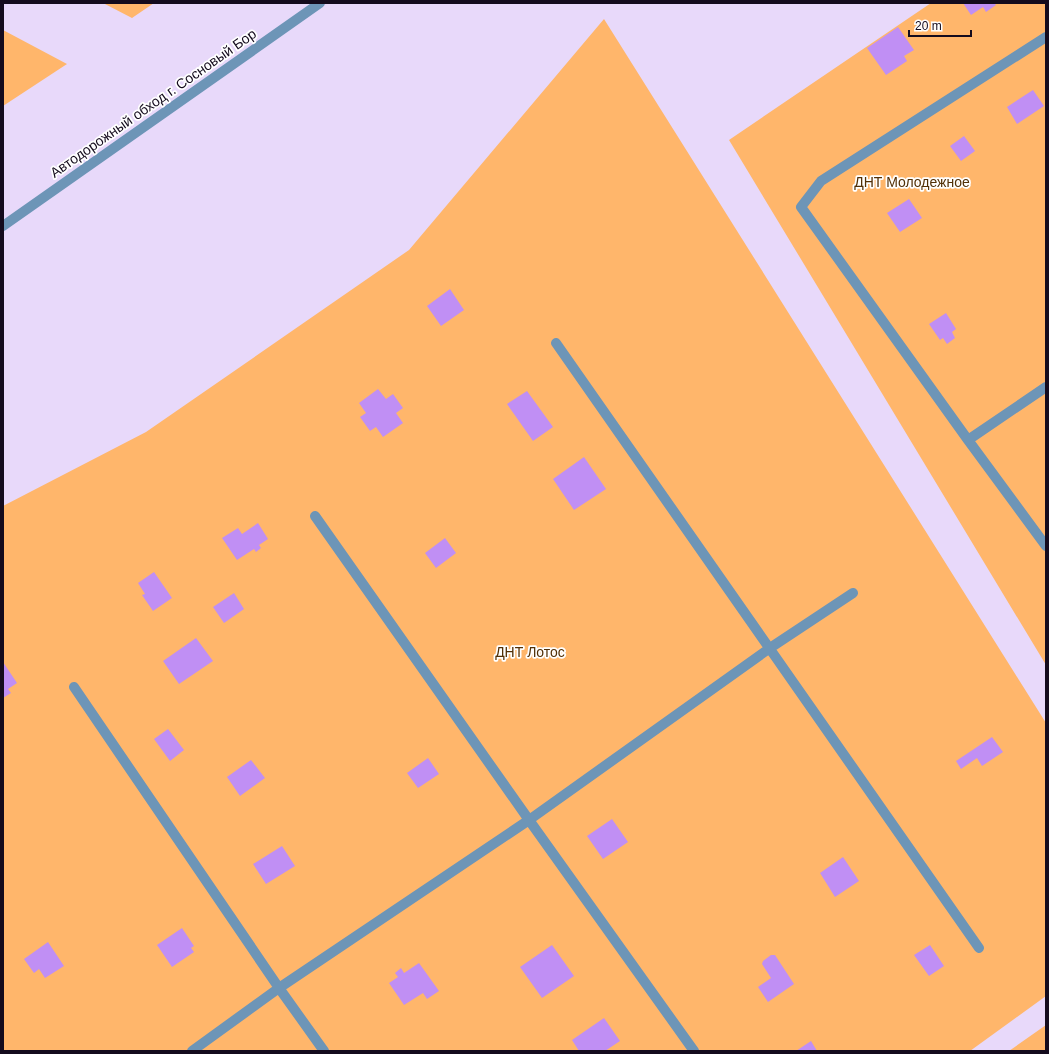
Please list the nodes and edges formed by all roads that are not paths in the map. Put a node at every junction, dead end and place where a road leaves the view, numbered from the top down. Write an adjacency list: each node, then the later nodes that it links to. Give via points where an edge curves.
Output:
1 (320, 3): 3 (street, Автодорожный обход г. Сосновый Бор)
2 (1046, 37): 6 (street, via 821,181 801,207)
3 (3, 226)
4 (556, 344): 10 (street)
5 (1046, 387): 6 (street)
6 (968, 440): 8 (street)
7 (315, 516): 12 (street)
8 (1046, 546)
9 (853, 593): 10 (street)
10 (770, 648): 12 (street); 13 (street)
11 (74, 687): 14 (street)
12 (529, 820): 14 (street); 17 (street)
13 (979, 948)
14 (279, 988): 15 (street); 16 (street)
15 (192, 1051)
16 (324, 1051)
17 (694, 1051)

